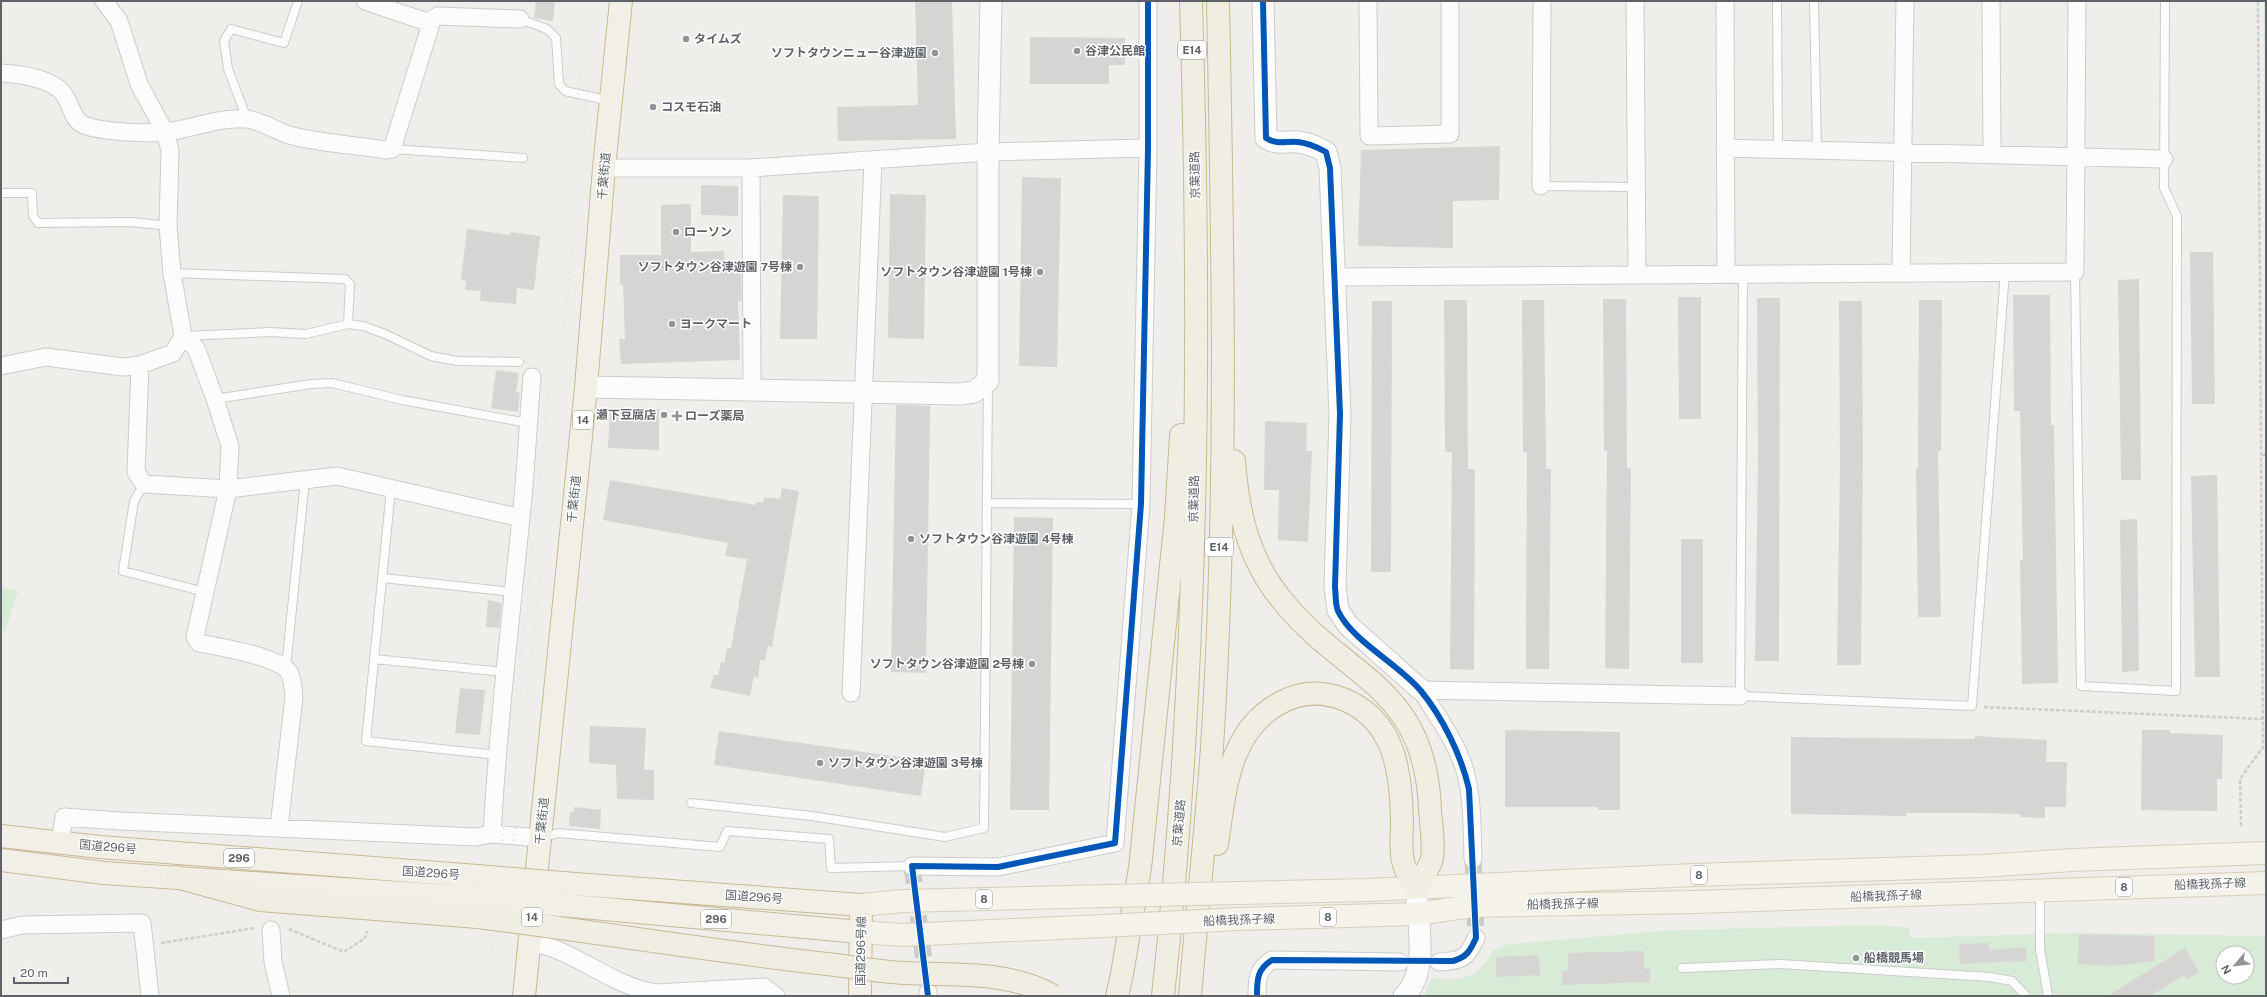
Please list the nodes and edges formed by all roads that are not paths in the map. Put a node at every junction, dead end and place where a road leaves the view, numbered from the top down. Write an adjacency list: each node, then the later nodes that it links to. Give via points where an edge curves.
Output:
1 (104, 1): 26 (street, via 119,21 139,84)
2 (298, 1): 25 (lane, via 284,43 231,29 224,40 228,69)
3 (365, 1): 22 (street)
4 (621, 1): 24 (highway, 千葉街道 / 14)
5 (991, 1): 32 (street)
6 (1148, 1): 28 (street)
7 (1191, 1): 45 (highway, 京葉道路 / E14)
8 (1218, 1): 54 (highway, E14)
9 (1263, 1): 53 (street, via 1266,138 1273,142 1298,142 1326,152 1330,168)
10 (1368, 1): 11 (street, via 1369,136 1450,134)
11 (1450, 1)
12 (1542, 1): 41 (street)
13 (1635, 1): 42 (street)
14 (1725, 1): 29 (street)
15 (1776, 1): 30 (lane)
16 (1814, 1): 31 (lane)
17 (1905, 1): 33 (street)
18 (1991, 1): 34 (street)
19 (2077, 1): 35 (street)
20 (2165, 1): 37 (lane)
21 (520, 19): 22 (street, via 438,16); 24 (lane, via 548,29 556,38 559,84 565,91)
22 (428, 22): 27 (street, via 430,27)
23 (1, 73): 26 (street, via 20,74 61,90 74,116 83,125 111,130)
24 (611, 102): 39 (highway, 千葉街道 / 14)
25 (247, 119): 26 (street, via 220,121); 27 (street, via 290,135 385,150)
26 (165, 132): 44 (street, via 170,150)
27 (392, 148): 36 (lane)
28 (1148, 148): 32 (street); 72 (street)
29 (1725, 148): 30 (street); 50 (street)
30 (1778, 149): 31 (street)
31 (1816, 150): 33 (street)
32 (988, 152): 38 (street); 61 (street)
33 (1903, 152): 34 (street); 49 (street)
34 (1992, 155): 35 (street)
35 (2076, 157): 37 (street); 47 (street)
36 (524, 158)
37 (2164, 159): 47 (lane, via 2164,188 2176,216 2176,691 2081,686)
38 (873, 161): 40 (street); 64 (street)
39 (604, 168): 40 (street); 62 (highway, 千葉街道 / 14)
40 (751, 168): 63 (street)
41 (1541, 186): 42 (lane)
42 (1636, 187): 52 (street)
43 (1, 193): 44 (lane, via 32,193 33,216 38,223 132,222)
44 (168, 226): 48 (street)
45 (1196, 271): 114 (highway, via 1176,517 1140,868); 115 (highway, 京葉道路 / E14, bridge, via 1194,542 1188,705)
46 (2005, 272): 47 (street); 49 (street); 82 (lane, via 1972,706)
47 (2075, 272)
48 (172, 273): 55 (lane, via 345,279 350,284); 56 (street)
49 (1901, 273): 51 (street)
50 (1726, 274): 51 (street); 52 (street)
51 (1743, 274): 82 (lane)
52 (1637, 275): 53 (street)
53 (1334, 277): 80 (street, via 1340,414 1335,587 1338,610 1348,625)
54 (1224, 320): 95 (highway, via 1236,488 1240,514 1250,544 1262,570 1281,599 1303,622 1387,694 1407,719 1419,746 1430,788 1432,860); 116 (highway, E14, bridge, via 1212,746)
55 (348, 324): 56 (lane, via 306,334 270,332); 57 (lane, via 385,334 431,356 457,361)
56 (183, 336): 58 (street, via 173,353); 65 (street, via 196,348)
57 (519, 362)
58 (140, 364): 59 (street, via 123,367 46,357); 68 (street, via 136,472)
59 (1, 366)
60 (532, 377): 66 (street)
61 (988, 381): 64 (street, via 974,392 960,394); 71 (lane)
62 (586, 387): 63 (street); 88 (highway, 千葉街道 / 14)
63 (752, 391): 64 (street)
64 (864, 393): 81 (street)
65 (215, 399): 66 (lane, via 332,383 402,400); 69 (street, via 230,446)
66 (528, 423): 73 (street)
67 (305, 480): 69 (street); 70 (street, via 337,476); 78 (lane)
68 (144, 484): 69 (street); 75 (lane, via 134,501 123,571)
69 (228, 489): 75 (street)
70 (391, 489): 73 (street); 74 (lane)
71 (988, 503): 72 (lane); 84 (lane, via 984,828 945,837 812,816)
72 (1141, 504): 93 (street, via 1115,842 998,867)
73 (521, 518): 76 (street)
74 (383, 578): 76 (lane); 77 (lane)
75 (205, 592): 78 (street, via 195,637 199,643 252,654)
76 (512, 592): 79 (street)
77 (374, 659): 79 (lane); 83 (lane, via 366,741)
78 (286, 668): 85 (street, via 292,678 294,696)
79 (504, 672): 83 (street)
80 (1421, 690): 82 (street); 92 (street, via 1456,749 1464,770 1469,789)
81 (851, 693)
82 (1740, 696)
83 (497, 755): 86 (street)
84 (691, 803)
85 (279, 827): 86 (street, via 476,837); 89 (street, via 64,817)
86 (492, 834): 88 (street)
87 (1, 836): 89 (highway, 国道296号 / 296)
88 (540, 838): 93 (lane, via 558,833 720,847 727,831 829,840 831,868); 104 (highway, 千葉街道 / 14)
89 (60, 842): 97 (highway, 国道296号 / 296, bridge)
90 (2266, 853): 95 (main road, 船橋我孫子線 / 8)
91 (1, 860): 98 (highway, 国道296号, via 104,873 176,877 260,900)
92 (1473, 860)
93 (912, 866)
94 (2266, 883): 96 (main road, 船橋我孫子線 / 8)
95 (1416, 888): 97 (main road, 船橋我孫子線 / 8, bridge, via 903,901); 99 (street); 117 (highway, bridge, via 1403,861 1402,812 1397,766 1383,730 1369,714 1334,695 1312,693 1292,697 1260,717 1246,732 1236,751 1229,774)
96 (2040, 890): 99 (main road, 船橋我孫子線 / 8, via 1703,902 1472,906); 121 (lane, via 2040,949)
97 (861, 905): 102 (highway, 国道296号線)
98 (478, 908): 102 (highway, 国道296号 / 296, bridge, via 572,906); 113 (highway, bridge, via 587,930 769,958 905,973 956,974 998,979 1021,983)
99 (1417, 914): 102 (main road, 船橋我孫子線 / 8, bridge, via 903,935); 119 (street, via 1418,963 1415,982)
100 (1, 930): 108 (street, via 22,925 142,923)
101 (271, 930): 109 (street, via 273,962)
102 (860, 932): 112 (highway, 国道296号線)
103 (1476, 938): 106 (street, via 1470,952 1463,958)
104 (529, 942): 110 (highway, 千葉街道 / 14); 111 (street, via 565,952 638,990 656,992 764,987)
105 (1400, 962): 118 (street, via 1272,960 1260,969)
106 (1439, 962)
107 (1682, 968): 120 (lane, via 1780,964 1990,977 2012,981)
108 (150, 996)
109 (281, 996)
110 (524, 996)
111 (776, 996)
112 (860, 996)
113 (1053, 996)
114 (1117, 996)
115 (1163, 996)
116 (1190, 996)
117 (1195, 996)
118 (1257, 996)
119 (1404, 996)
120 (2026, 996)
121 (2048, 996)

